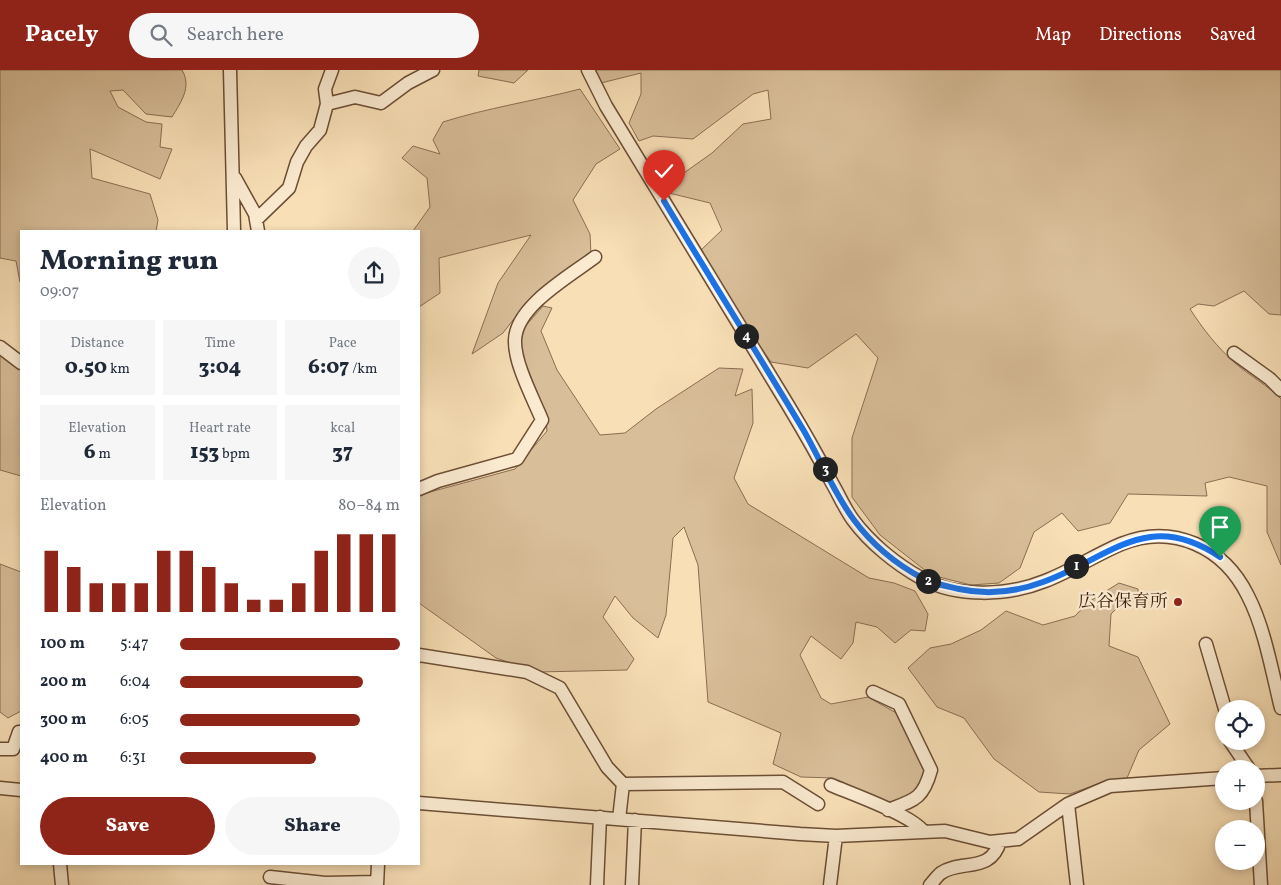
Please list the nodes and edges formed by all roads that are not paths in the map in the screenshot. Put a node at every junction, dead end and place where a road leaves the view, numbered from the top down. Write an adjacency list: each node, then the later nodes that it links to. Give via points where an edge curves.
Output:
1 (230, 70): 6 (street)
2 (332, 70): 5 (street, via 325,89)
3 (433, 70): 5 (street, via 408,82 381,102 355,97)
4 (588, 70): 19 (street, via 611,114 805,433 853,519 876,544 923,579 939,585 990,593 1044,582 1123,543 1159,536 1201,545 1220,557 1249,597)
5 (327, 104): 7 (street, via 320,130 297,162 289,188)
6 (234, 176): 7 (street); 8 (street)
7 (257, 226)
8 (234, 230)
9 (595, 257): 14 (street, via 542,296 520,320 515,339 516,355 542,420 517,460)
10 (0, 347): 12 (street)
11 (1234, 353): 13 (street, via 1270,378)
12 (20, 362)
13 (1281, 390)
14 (420, 489)
15 (1206, 644): 18 (street)
16 (420, 655): 25 (street, via 527,672 560,688 607,767)
17 (873, 692): 32 (street, via 899,704 931,770 926,788 916,800)
18 (1223, 700)
19 (1281, 708)
20 (20, 732): 21 (street, via 13,749)
21 (0, 749)
22 (1281, 775): 23 (street)
23 (1265, 776)
24 (1215, 779): 31 (street, via 1110,786)
25 (623, 784): 30 (street, via 783,782); 35 (street)
26 (831, 785): 32 (street)
27 (0, 788): 28 (street)
28 (20, 790)
29 (420, 803): 34 (street)
30 (818, 804)
31 (1068, 804): 39 (street, via 1018,839); 50 (street)
32 (888, 810): 37 (street, via 920,826)
33 (1257, 810): 51 (street)
34 (600, 817): 35 (street); 46 (street)
35 (619, 819): 36 (street)
36 (635, 820): 38 (street); 47 (street)
37 (924, 832): 38 (street); 39 (street, via 945,831 990,842)
38 (836, 836): 48 (street)
39 (1000, 841): 49 (street, via 992,857 976,865 942,873)
40 (60, 865): 45 (street)
41 (270, 865): 43 (street)
42 (378, 865): 44 (street)
43 (270, 881): 44 (street)
44 (377, 884)
45 (62, 885)
46 (597, 885)
47 (632, 885)
48 (830, 885)
49 (930, 885)
50 (1077, 885)
51 (1261, 885)

